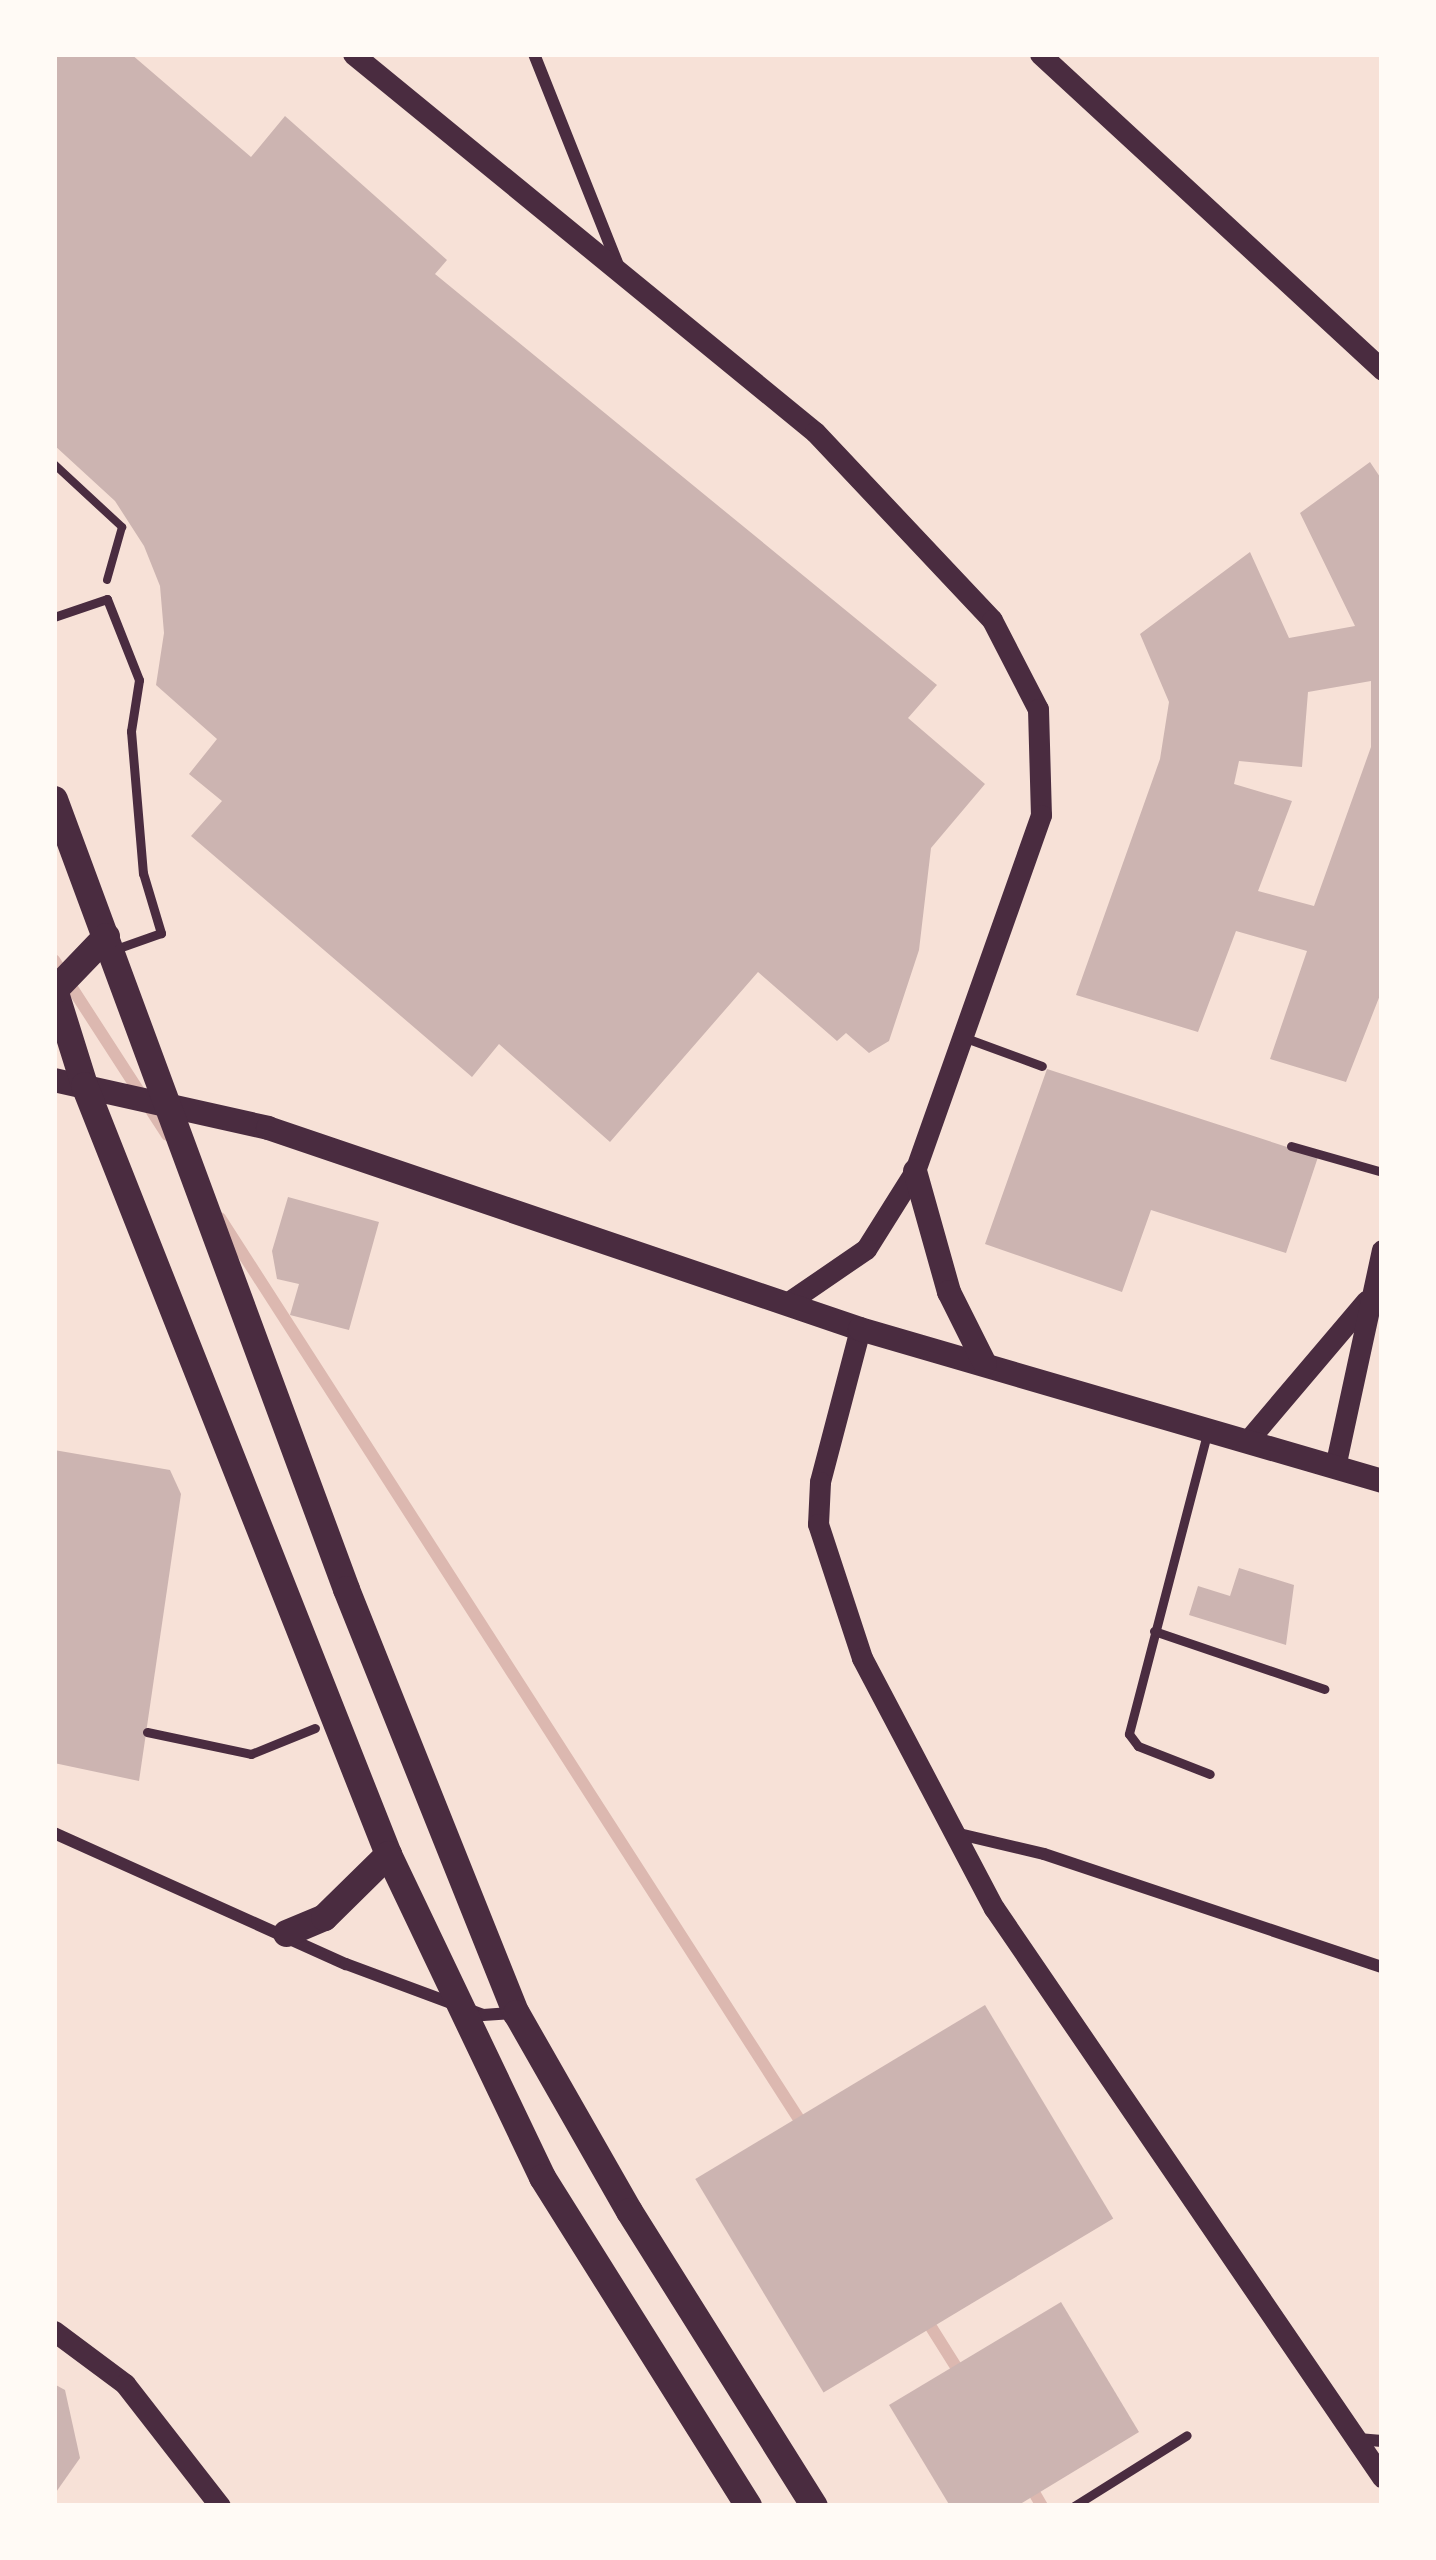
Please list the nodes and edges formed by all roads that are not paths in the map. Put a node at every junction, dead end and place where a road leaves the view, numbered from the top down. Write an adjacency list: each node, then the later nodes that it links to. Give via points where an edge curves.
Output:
1 (353, 54): 4 (street)
2 (534, 54): 4 (street)
3 (1040, 54): 5 (street)
4 (621, 272): 10 (street, via 814,432 992,620 1018,660 1038,710 1041,815)
5 (1382, 370)
6 (54, 617): 8 (lane, via 106,599 139,680 130,730 143,873 160,932)
7 (54, 799): 8 (main road)
8 (108, 944): 9 (main road); 14 (main road)
9 (54, 989): 13 (main road)
10 (960, 1036): 11 (lane); 16 (street)
11 (1042, 1066)
12 (54, 1080): 13 (main road)
13 (84, 1085): 14 (main road); 34 (main road)
14 (163, 1100): 20 (main road); 38 (main road)
15 (1291, 1146): 17 (lane)
16 (915, 1171): 20 (street, via 866,1250); 22 (main road, via 945,1280)
17 (1382, 1172)
18 (1382, 1250): 19 (street)
19 (1366, 1301): 24 (street); 25 (street)
20 (787, 1303): 21 (main road)
21 (860, 1329): 22 (main road); 33 (street, via 820,1482 818,1524 862,1658)
22 (985, 1364): 23 (main road)
23 (1208, 1428): 24 (main road); 27 (lane)
24 (1249, 1438): 25 (main road)
25 (1335, 1468): 26 (main road)
26 (1382, 1481)
27 (1154, 1631): 28 (lane); 31 (lane, via 1129,1734 1138,1746)
28 (1324, 1689)
29 (315, 1728): 30 (lane, via 251,1754)
30 (147, 1732)
31 (1210, 1774)
32 (54, 1833): 35 (street)
33 (954, 1833): 36 (street, via 1044,1854); 41 (street, via 994,1908)
34 (388, 1854): 35 (main road, via 323,1917); 37 (main road)
35 (286, 1933): 37 (street)
36 (1382, 1967)
37 (458, 2004): 38 (street, via 483,2015); 45 (main road, via 542,2177)
38 (516, 2013): 46 (main road, via 628,2211)
39 (54, 2331): 44 (street, via 125,2384)
40 (1187, 2435): 47 (lane)
41 (1358, 2439): 42 (street); 43 (street)
42 (1382, 2441)
43 (1382, 2476)
44 (220, 2506)
45 (748, 2506)
46 (814, 2506)
47 (1075, 2506)

